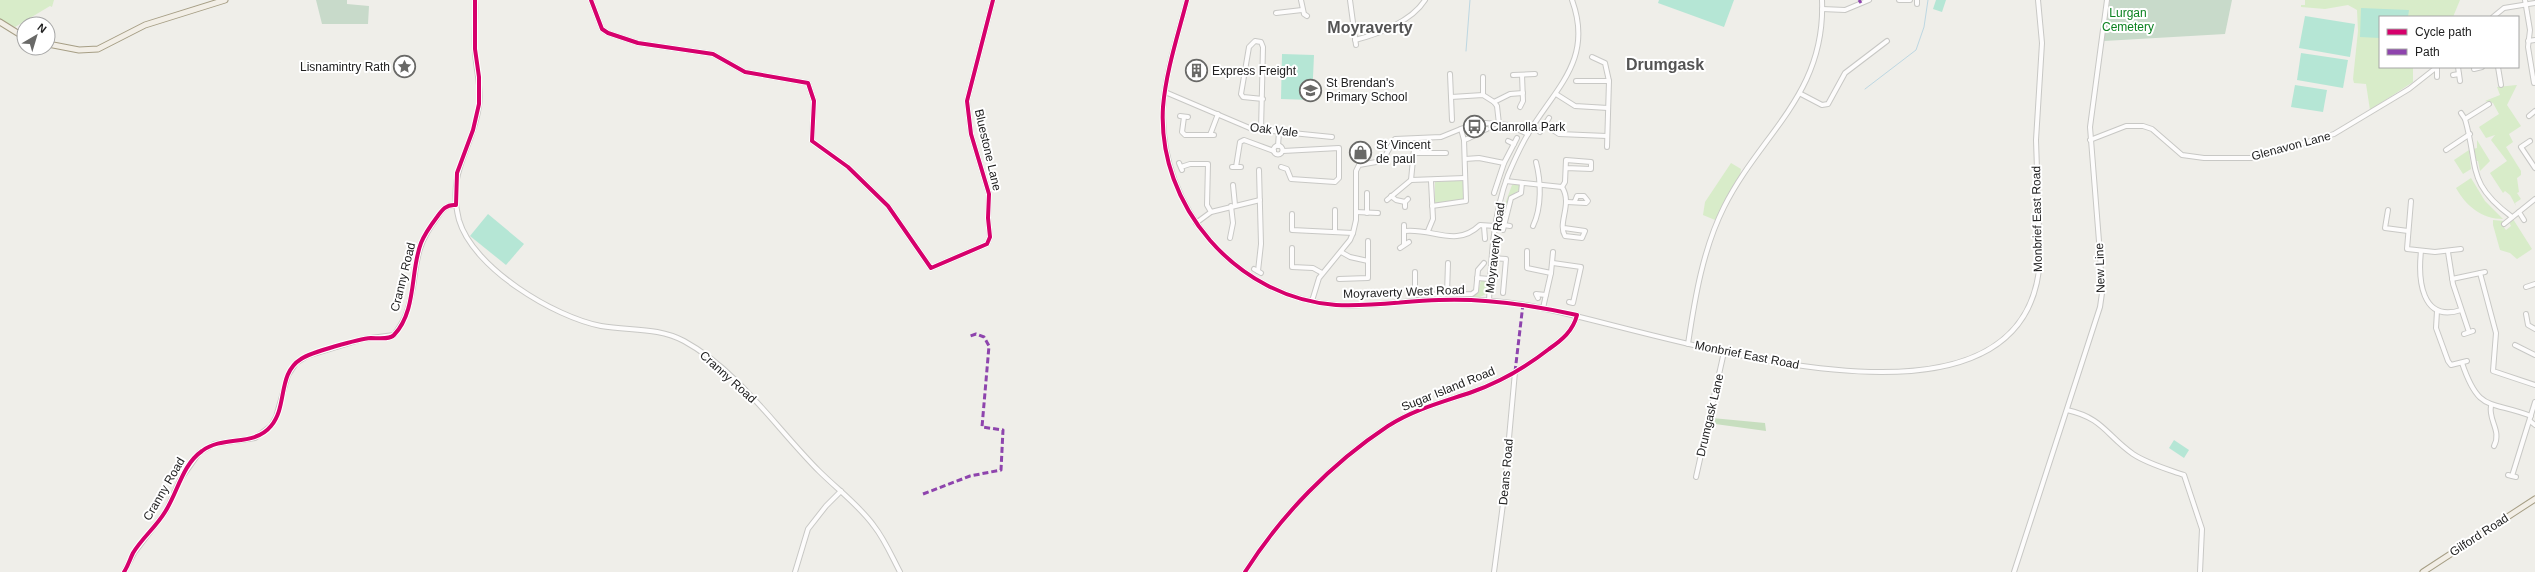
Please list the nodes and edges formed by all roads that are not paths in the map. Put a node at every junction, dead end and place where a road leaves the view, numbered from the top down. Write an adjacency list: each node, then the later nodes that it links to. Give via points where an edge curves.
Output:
1 (225, 0): 30 (main road, via 145,25 98,49 79,50)
2 (476, 0): 121 (street, via 474,49 479,77 479,104 457,173)
3 (591, 0): 4 (street, Bluestone Lane, via 602,29 608,33 638,43 713,54 744,72 808,83 814,101 812,141 848,167 888,206 931,268 987,244 990,237 988,194 971,134 967,101)
4 (993, 0)
5 (1187, 0): 50 (street, Moyraverty West Road)
6 (1301, 0): 19 (street)
7 (1350, 0): 25 (street)
8 (1425, 0): 25 (street, via 1420,8 1405,19)
9 (1572, 0): 52 (street, Moyraverty Road, via 1577,22 1577,49 1568,76)
10 (1822, 0): 18 (street, Monbrief East Road)
11 (1869, 0): 18 (street, via 1845,10)
12 (1899, 0): 13 (street)
13 (1910, 0)
14 (2038, 0): 192 (street, Monbrief East Road, via 2042,43 2036,140 2040,271 2026,311 2006,336 1974,359 1932,368 1876,373 1814,368)
15 (2107, 0): 82 (street, New Line)
16 (2525, 2): 17 (street); 22 (street, via 2504,8); 28 (street, via 2530,30)
17 (2535, 3)
18 (1822, 9): 53 (street, Monbrief East Road, via 1812,68)
19 (1302, 10): 20 (street); 21 (street)
20 (1276, 14)
21 (1308, 16)
22 (2494, 16)
23 (0, 22): 24 (main road)
24 (16, 32)
25 (1355, 40): 29 (street)
26 (2535, 40): 28 (street)
27 (1887, 41): 53 (street, via 1845,73 1828,104 1822,105)
28 (2528, 41): 36 (street)
29 (1356, 45)
30 (56, 46)
31 (1592, 57): 45 (street, via 1605,63)
32 (2436, 68): 82 (street, Glenavon Lane, via 2409,89 2334,134 2254,158 2204,158 2182,155 2152,129 2143,126 2126,126)
33 (2437, 68): 44 (street)
34 (2458, 68): 39 (street)
35 (2498, 68): 48 (street)
36 (2534, 71): 47 (street)
37 (1450, 74): 54 (street)
38 (1535, 74): 41 (street)
39 (2459, 74): 42 (street); 46 (street)
40 (1514, 75): 41 (street)
41 (1522, 75): 51 (street)
42 (2453, 75)
43 (1483, 77): 55 (street)
44 (2437, 77)
45 (1609, 81): 49 (street, via 1578,82); 60 (street)
46 (2460, 81)
47 (2534, 83)
48 (2501, 85)
49 (1579, 88)
50 (1165, 92): 62 (street, Oak Vale); 134 (street, Moyraverty West Road, via 1164,138 1169,163 1180,193)
51 (1523, 93): 57 (street, via 1510,94); 59 (street)
52 (1556, 94): 60 (street, via 1575,106); 75 (street, Moyraverty Road)
53 (1800, 94): 189 (street, Monbrief East Road, via 1736,186 1711,236 1701,273)
54 (1451, 96): 55 (street); 67 (street)
55 (1483, 96): 57 (street)
56 (1263, 99): 56 (street, via 1263,47 1260,42 1255,41 1249,46 1241,94 1243,97); 72 (street)
57 (1494, 102): 69 (street, via 1499,112)
58 (2489, 104): 68 (street)
59 (1520, 107)
60 (1608, 108): 78 (street)
61 (2535, 111): 64 (street)
62 (1218, 114): 65 (street, via 1212,135 1184,135); 72 (street, Oak Vale, via 1242,126)
63 (2461, 114): 68 (street)
64 (2529, 116)
65 (1184, 117)
66 (1549, 118): 70 (street)
67 (1452, 120)
68 (2465, 120): 76 (street)
69 (1498, 124): 71 (street, via 1485,123); 75 (street)
70 (1544, 126): 74 (street); 78 (street, via 1559,134)
71 (1461, 129): 81 (street); 127 (street, via 1441,137 1395,138 1382,162 1361,164 1356,171)
72 (1261, 130): 73 (street, Oak Vale)
73 (1279, 132): 79 (street, Oak Vale); 86 (street)
74 (1540, 132)
75 (1528, 134): 104 (street, Moyraverty Road)
76 (2470, 134): 89 (street); 132 (street, via 2473,164 2480,183 2492,201)
77 (1484, 136): 81 (street, via 1485,130)
78 (1607, 136): 88 (street)
79 (1332, 137)
80 (1517, 138): 85 (street)
81 (1464, 140): 92 (street)
82 (2090, 140): 201 (street, New Line, via 2098,204 2102,292 2094,328)
83 (1508, 141): 85 (street)
84 (2530, 142): 99 (street, via 2521,147)
85 (1514, 144): 94 (street)
86 (1278, 146): 90 (street); 91 (street)
87 (1441, 147): 102 (street, via 1444,153 1414,151)
88 (1607, 147)
89 (2446, 150)
90 (1283, 151): 91 (street, via 1279,155); 97 (street, via 1339,148 1339,178 1336,182 1291,179 1287,170)
91 (1274, 152): 96 (street, via 1244,140 1240,142)
92 (1465, 159): 94 (street, via 1479,158); 101 (street)
93 (1536, 161): 106 (street)
94 (1504, 163): 109 (street)
95 (1181, 167): 126 (street, via 1208,164 1207,205)
96 (1236, 167)
97 (1281, 167)
98 (1566, 168): 98 (street, via 1566,160 1591,162 1591,169); 110 (street)
99 (2535, 168)
100 (1254, 174): 115 (street, via 1259,172)
101 (1465, 178): 103 (street); 123 (street, via 1466,201)
102 (1411, 180): 103 (street); 113 (street)
103 (1431, 181): 123 (street)
104 (1506, 182): 105 (street); 139 (street, Moyraverty Road)
105 (1522, 184): 106 (street); 140 (street, via 1521,192 1511,198 1503,227)
106 (1540, 184): 110 (street); 135 (street, via 1534,224)
107 (1233, 185): 122 (street)
108 (1490, 185): 109 (street)
109 (1495, 186): 112 (street)
110 (1562, 187): 120 (street, via 1567,194)
111 (1368, 193): 129 (street)
112 (1494, 193)
113 (1391, 196): 116 (street); 119 (street)
114 (2535, 199): 128 (street)
115 (1260, 200): 122 (street); 165 (street, via 1261,244)
116 (1388, 200)
117 (1575, 201): 120 (street)
118 (2411, 201): 145 (street)
119 (1406, 202)
120 (1567, 202): 141 (street)
121 (456, 205): 208 (street, Cranny Road, via 462,230 477,253 546,306 561,314 602,326 669,334 696,349 748,393 798,449); 210 (street, Cranny Road, via 443,209 425,234 416,260 408,310 394,335 363,339 300,360 288,375 271,426 260,436 214,444 199,453 180,480 166,511 134,553)
122 (1233, 205): 126 (street); 147 (street)
123 (1432, 206): 144 (street, via 1432,219)
124 (1335, 210): 142 (street)
125 (2388, 210): 145 (street, via 2385,228)
126 (1210, 212): 134 (street)
127 (1356, 212): 129 (street); 146 (street)
128 (2519, 212): 132 (street); 133 (street)
129 (1367, 213): 130 (street)
130 (1378, 213)
131 (1292, 214): 142 (street, via 1292,230)
132 (2512, 217): 136 (street)
133 (2524, 220)
134 (1196, 223): 179 (street, Moyraverty West Road, via 1226,258 1246,273 1283,293)
135 (1540, 224)
136 (2504, 224)
137 (1404, 225): 143 (street)
138 (1484, 226): 139 (street); 144 (street, via 1480,225 1466,236 1442,236); 148 (street)
139 (1495, 226): 160 (street, Moyraverty Road)
140 (1510, 226)
141 (1564, 228): 141 (street, via 1565,236 1582,238 1585,231)
142 (1335, 231): 146 (street)
143 (1405, 231): 144 (street); 151 (street)
144 (1428, 231)
145 (2408, 231): 155 (street, via 2407,249)
146 (1353, 233): 156 (street)
147 (1230, 238)
148 (1485, 239)
149 (1368, 241): 161 (street)
150 (1409, 242): 151 (street)
151 (1404, 244): 153 (street)
152 (1292, 248): 166 (street, via 1292,267 1313,268)
153 (1400, 248)
154 (2461, 249): 158 (street)
155 (2421, 251): 158 (street); 184 (street, via 2419,269 2422,286 2428,302)
156 (1341, 252): 161 (street); 166 (street)
157 (1554, 252): 163 (street)
158 (2448, 252): 172 (street)
159 (1532, 254): 167 (street, via 1526,253 1526,268)
160 (1492, 258): 170 (street, Moyraverty Road); 175 (street, via 1506,259)
161 (1368, 261): 171 (street, via 1366,280)
162 (1448, 263): 176 (street)
163 (1552, 263): 167 (street); 181 (street, via 1581,267 1573,303)
164 (1481, 264): 169 (street)
165 (1258, 271)
166 (1322, 273): 179 (street)
167 (1551, 273): 177 (street)
168 (1416, 274): 176 (street, via 1415,296)
169 (1477, 278): 170 (street); 176 (street, via 1475,293)
170 (1490, 278): 180 (street, Moyraverty Road)
171 (1338, 279)
172 (2452, 279): 183 (street); 198 (street, via 2482,273 2496,333 2493,371)
173 (2535, 284): 174 (street)
174 (2526, 288)
175 (1503, 293)
176 (1447, 294)
177 (1546, 295): 178 (street, via 1536,294); 182 (street)
178 (1538, 298)
179 (1312, 301): 180 (street, Moyraverty West Road, via 1358,305 1442,300)
180 (1489, 301): 182 (street, Moyraverty West Road)
181 (1569, 302)
182 (1543, 308): 185 (street, Monbrief East Road)
183 (2461, 310): 184 (street, via 2453,313); 188 (street)
184 (2437, 311): 196 (street, via 2436,328 2448,361 2451,365)
185 (1577, 315): 189 (street, Monbrief East Road); 197 (street, Sugar Island Road, via 1574,325 1566,335)
186 (2521, 319): 187 (street, via 2526,316 2528,325)
187 (2535, 329)
188 (2469, 332)
189 (1688, 344): 192 (street, Monbrief East Road)
190 (2516, 345): 191 (street)
191 (2521, 348): 193 (street); 194 (street)
192 (1724, 352): 207 (street, Drumgask Lane)
193 (2518, 353)
194 (2535, 355)
195 (2467, 361): 196 (street)
196 (2462, 364): 200 (street, via 2472,390)
197 (1515, 372): 213 (street, Sugar Island Road, via 1478,390 1417,410 1369,439 1290,511); 214 (street, Deans Road)
198 (2535, 385)
199 (2535, 402): 202 (street)
200 (2491, 406): 202 (street, via 2508,407); 205 (street, via 2489,414 2497,436)
201 (2068, 410): 215 (street, New Line); 216 (street, via 2086,414 2133,453 2160,467 2184,475 2202,529)
202 (2532, 416): 203 (street)
203 (2530, 422): 204 (street); 206 (street)
204 (2535, 425)
205 (2494, 446)
206 (2512, 476)
207 (1696, 477)
208 (841, 491): 211 (street, via 808,530); 212 (street, Cranny Road, via 874,526)
209 (2535, 499): 217 (main road, Gilford Road)
210 (124, 572)
211 (795, 572)
212 (900, 572)
213 (1245, 572)
214 (1494, 572)
215 (2014, 572)
216 (2200, 572)
217 (2423, 572)

